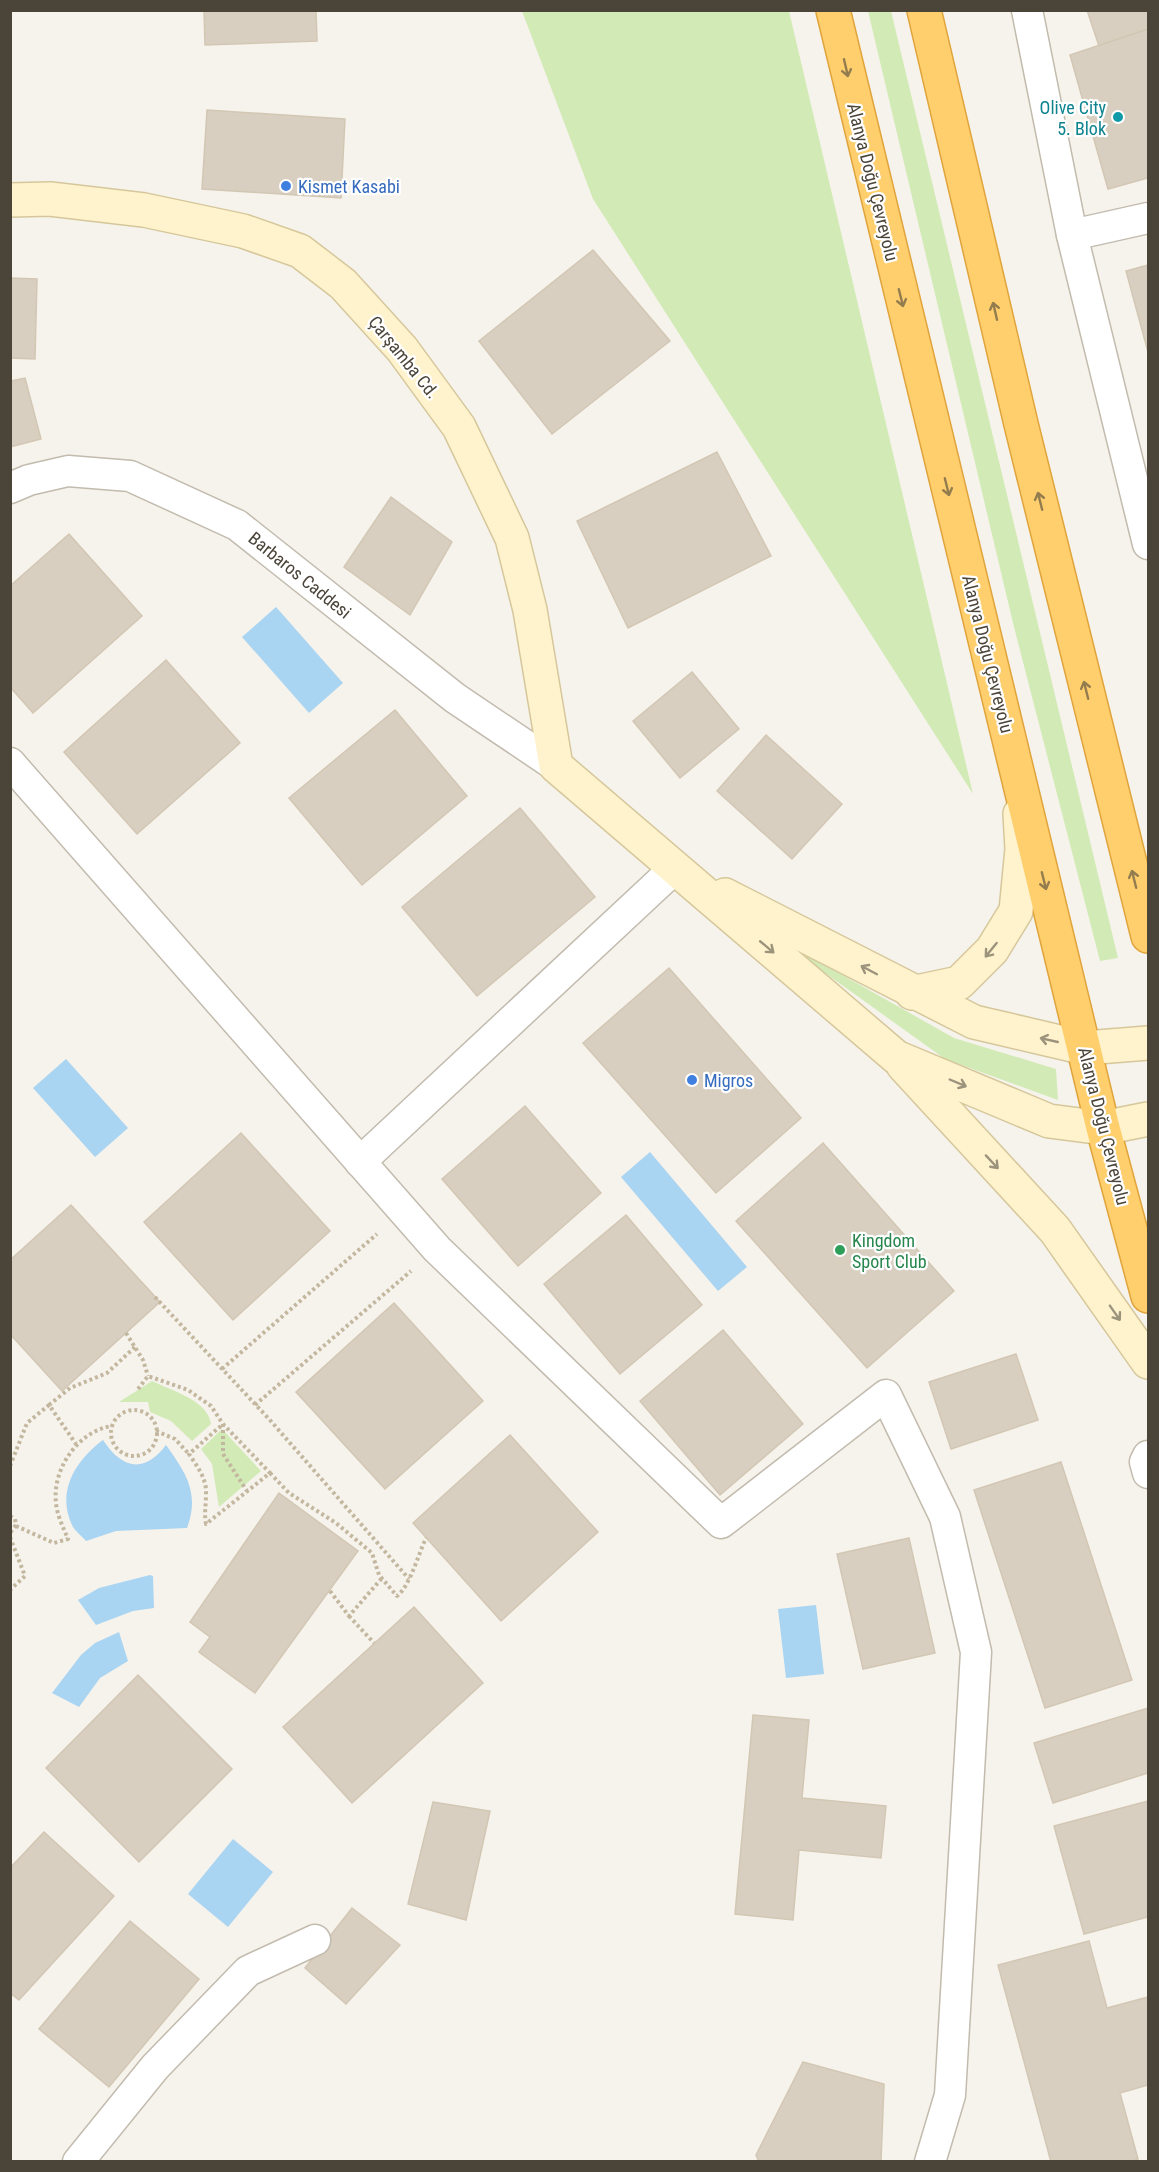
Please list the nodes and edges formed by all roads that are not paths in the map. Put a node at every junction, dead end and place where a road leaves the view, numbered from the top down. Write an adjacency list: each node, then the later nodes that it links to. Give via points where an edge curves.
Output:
1 (833, 10): 12 (highway, Alanya Doğu Çevreyolu, one-way to 12)
2 (924, 10): 14 (highway, one-way to 2, via 1027,447)
3 (1028, 10): 6 (street)
4 (10, 200): 11 (street, Çarşamba Cd., via 50,199 144,210 243,231 300,251 343,284 402,349 459,427 512,538 530,610)
5 (1149, 218): 6 (street)
6 (1072, 235): 8 (street)
7 (10, 488): 11 (street, Barbaros Caddesi, via 68,471 130,476 237,525 455,698)
8 (1143, 498): 9 (street)
9 (1149, 544)
10 (10, 763): 21 (street)
11 (556, 766): 13 (street)
12 (1017, 774): 15 (street, one-way to 15, via 1022,849 1016,911 992,950 959,983); 17 (highway, Alanya Doğu Çevreyolu, one-way to 17)
13 (674, 869): 15 (street, one-way to 13); 18 (street, one-way to 18); 21 (street)
14 (1149, 936)
15 (912, 993): 17 (street, one-way to 15, via 974,1022)
16 (1149, 1042): 17 (street)
17 (1085, 1048): 20 (highway, Alanya Doğu Çevreyolu)
18 (896, 1057): 20 (street, one-way to 20, via 1048,1121); 23 (street, one-way to 23, via 1055,1230)
19 (1149, 1119): 20 (street)
20 (1103, 1128): 22 (highway, Alanya Doğu Çevreyolu)
21 (360, 1162): 28 (street, via 437,1249 721,1523 886,1395 945,1517 976,1652 950,2094)
22 (1149, 1296)
23 (1149, 1362)
24 (1149, 1456): 25 (street, via 1145,1462)
25 (1149, 1473)
26 (315, 1941): 27 (street, via 248,1971 155,2067)
27 (78, 2162)
28 (930, 2162)

